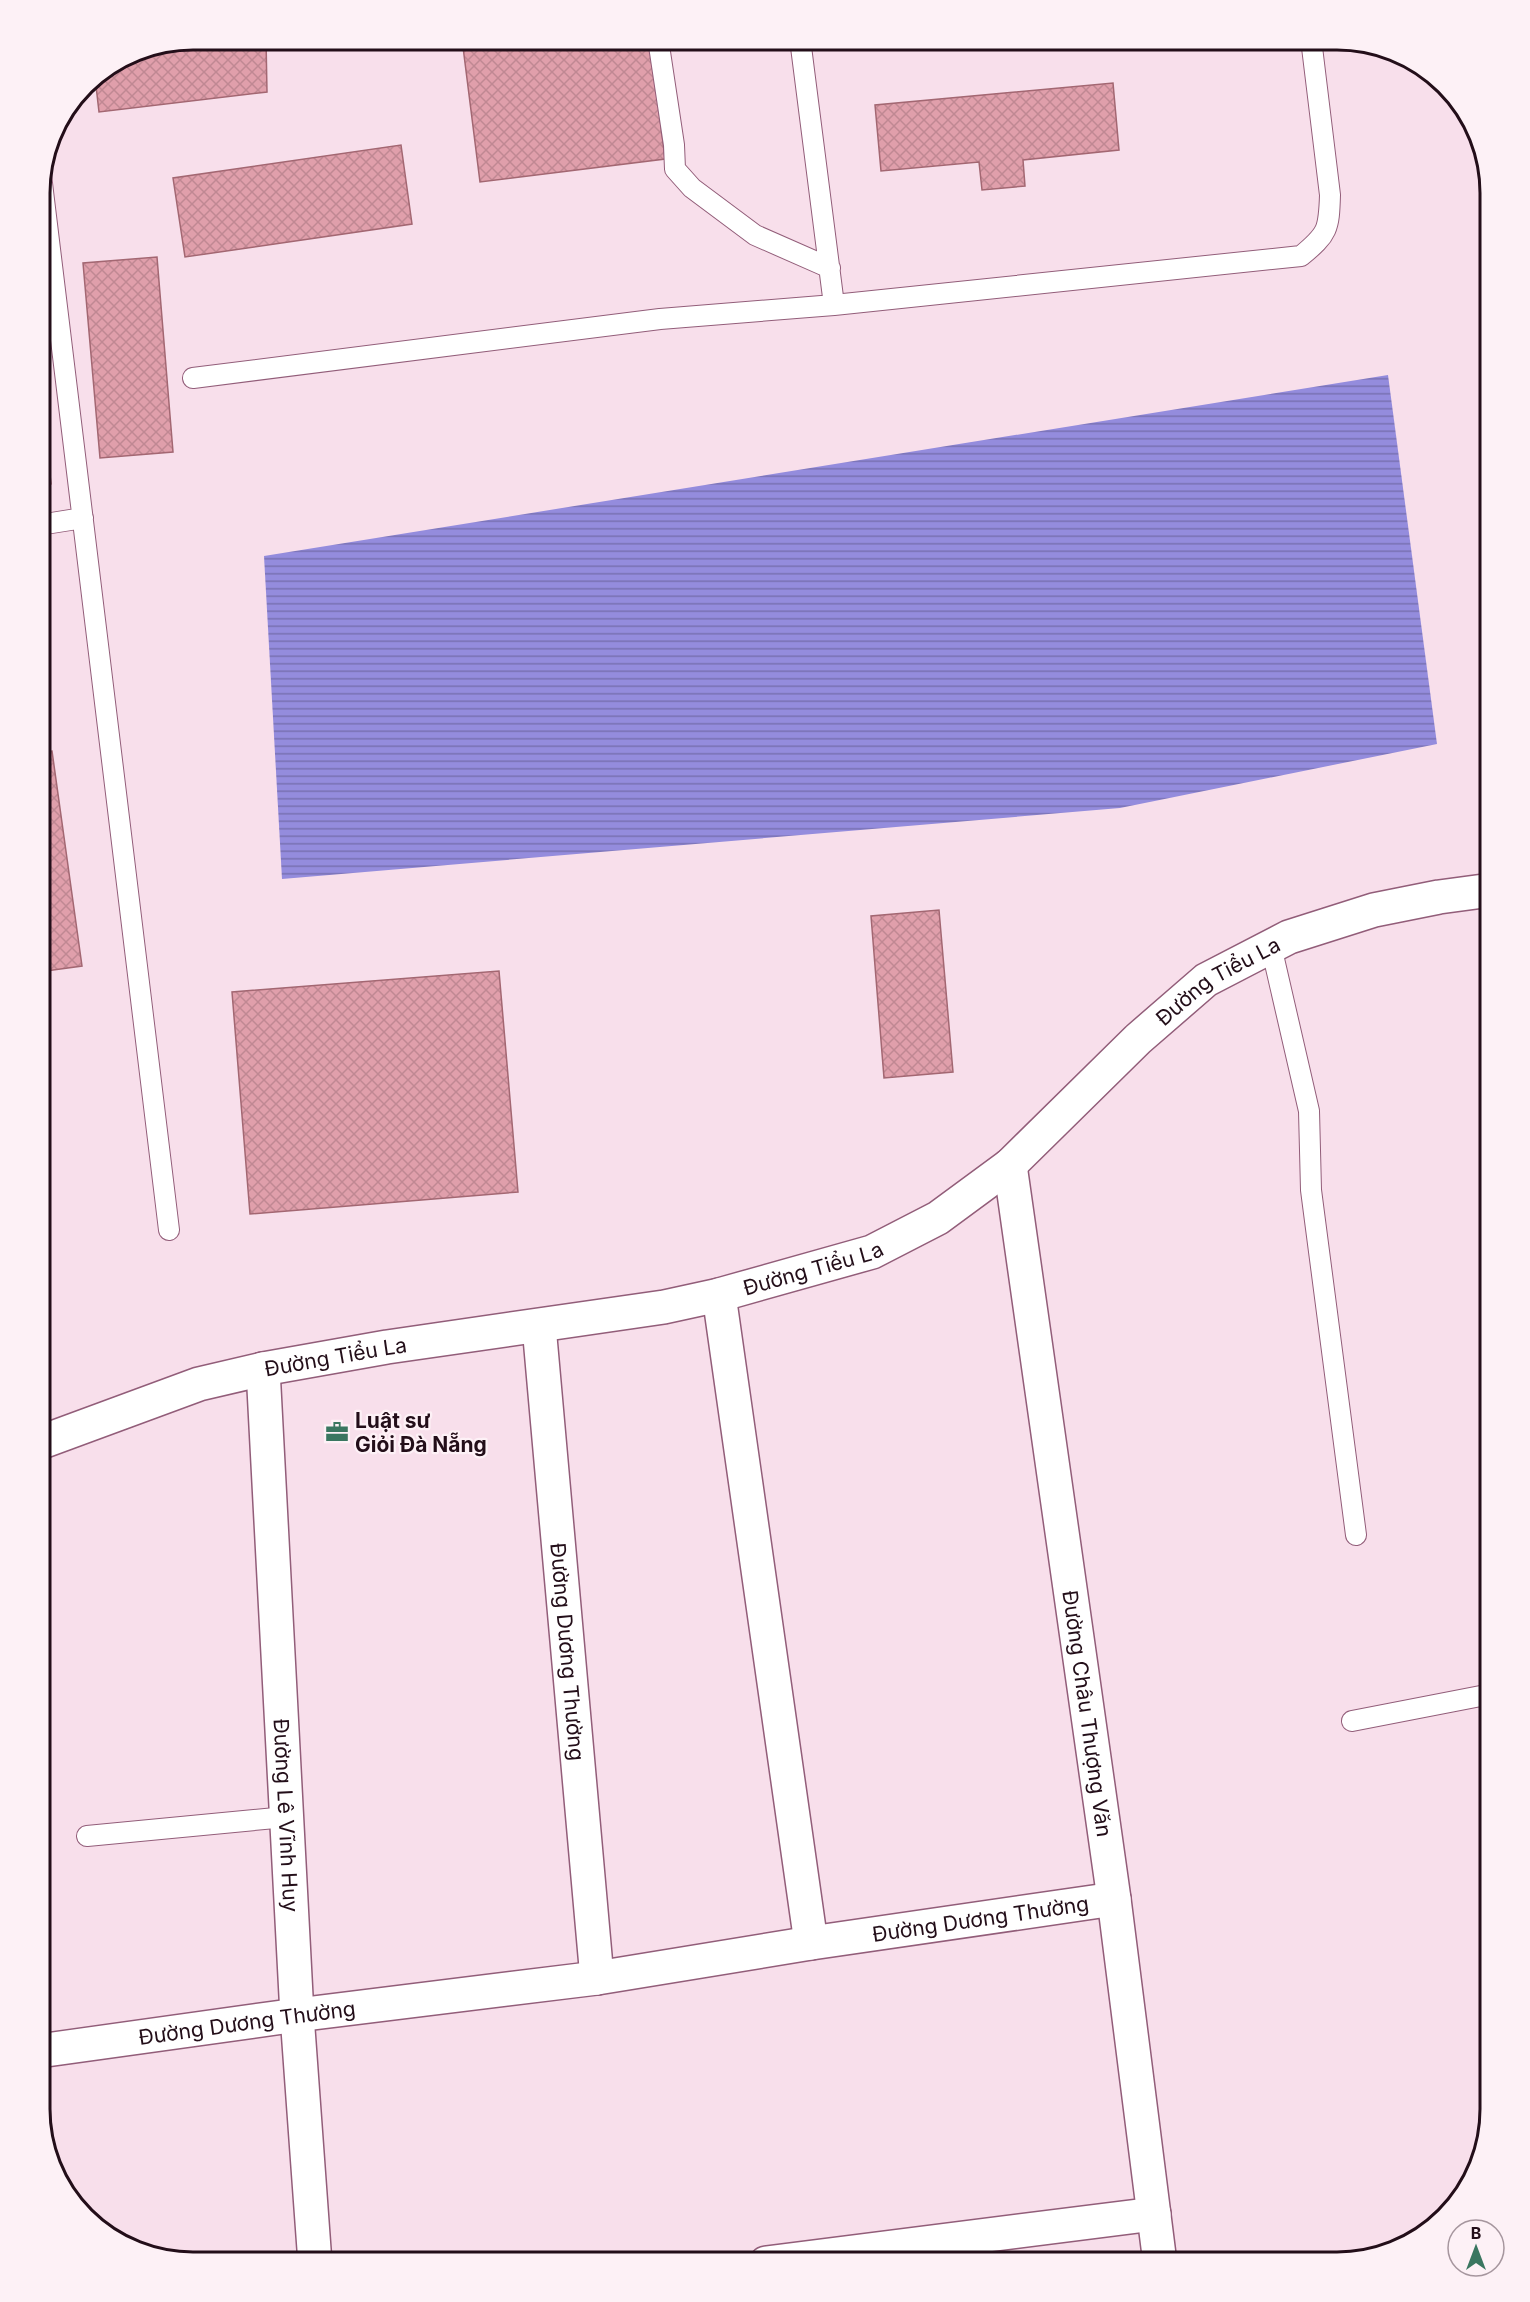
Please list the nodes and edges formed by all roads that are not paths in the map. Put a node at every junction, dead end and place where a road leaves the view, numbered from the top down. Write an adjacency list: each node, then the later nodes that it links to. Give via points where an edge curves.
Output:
1 (660, 50): 5 (lane, via 675,169 692,188 755,235)
2 (801, 50): 5 (lane)
3 (1312, 50): 6 (lane, via 1330,195 1329,220 1321,240 1301,256)
4 (50, 248): 8 (lane)
5 (830, 268): 6 (lane)
6 (834, 305): 7 (lane, via 660,319)
7 (193, 378)
8 (83, 518): 9 (lane); 13 (lane)
9 (50, 523)
10 (1480, 891): 11 (street, Đường Tiểu La, via 1374,910)
11 (1271, 946): 12 (street, Đường Tiểu La, via 1206,980 1138,1039); 18 (lane, via 1309,1111 1311,1190)
12 (1010, 1165): 14 (street, Đường Tiểu La, via 938,1218 872,1252); 23 (street, Đường Châu Thượng Văn)
13 (169, 1230)
14 (719, 1295): 15 (street, Đường Tiểu La); 24 (street)
15 (539, 1326): 16 (street, Đường Tiểu La); 25 (street, Đường Dương Thường)
16 (263, 1369): 17 (street, Đường Tiểu La, via 200,1384); 21 (street, Đường Lê Vĩnh Huy)
17 (50, 1439)
18 (1356, 1535)
19 (1480, 1696): 20 (lane)
20 (1352, 1720)
21 (286, 1817): 22 (lane); 26 (street, Đường Lê Vĩnh Huy)
22 (87, 1836)
23 (1114, 1899): 24 (street, Đường Dương Thường); 28 (street, Đường Châu Thượng Văn)
24 (811, 1943): 25 (street, Đường Dương Thường)
25 (597, 1978): 26 (street, Đường Dương Thường)
26 (297, 2015): 27 (street, Đường Dương Thường); 29 (street, Đường Lê Vĩnh Huy)
27 (50, 2049)
28 (1154, 2214): 30 (street); 31 (street, Đường Châu Thượng Văn)
29 (314, 2252)
30 (885, 2252)
31 (1159, 2252)

